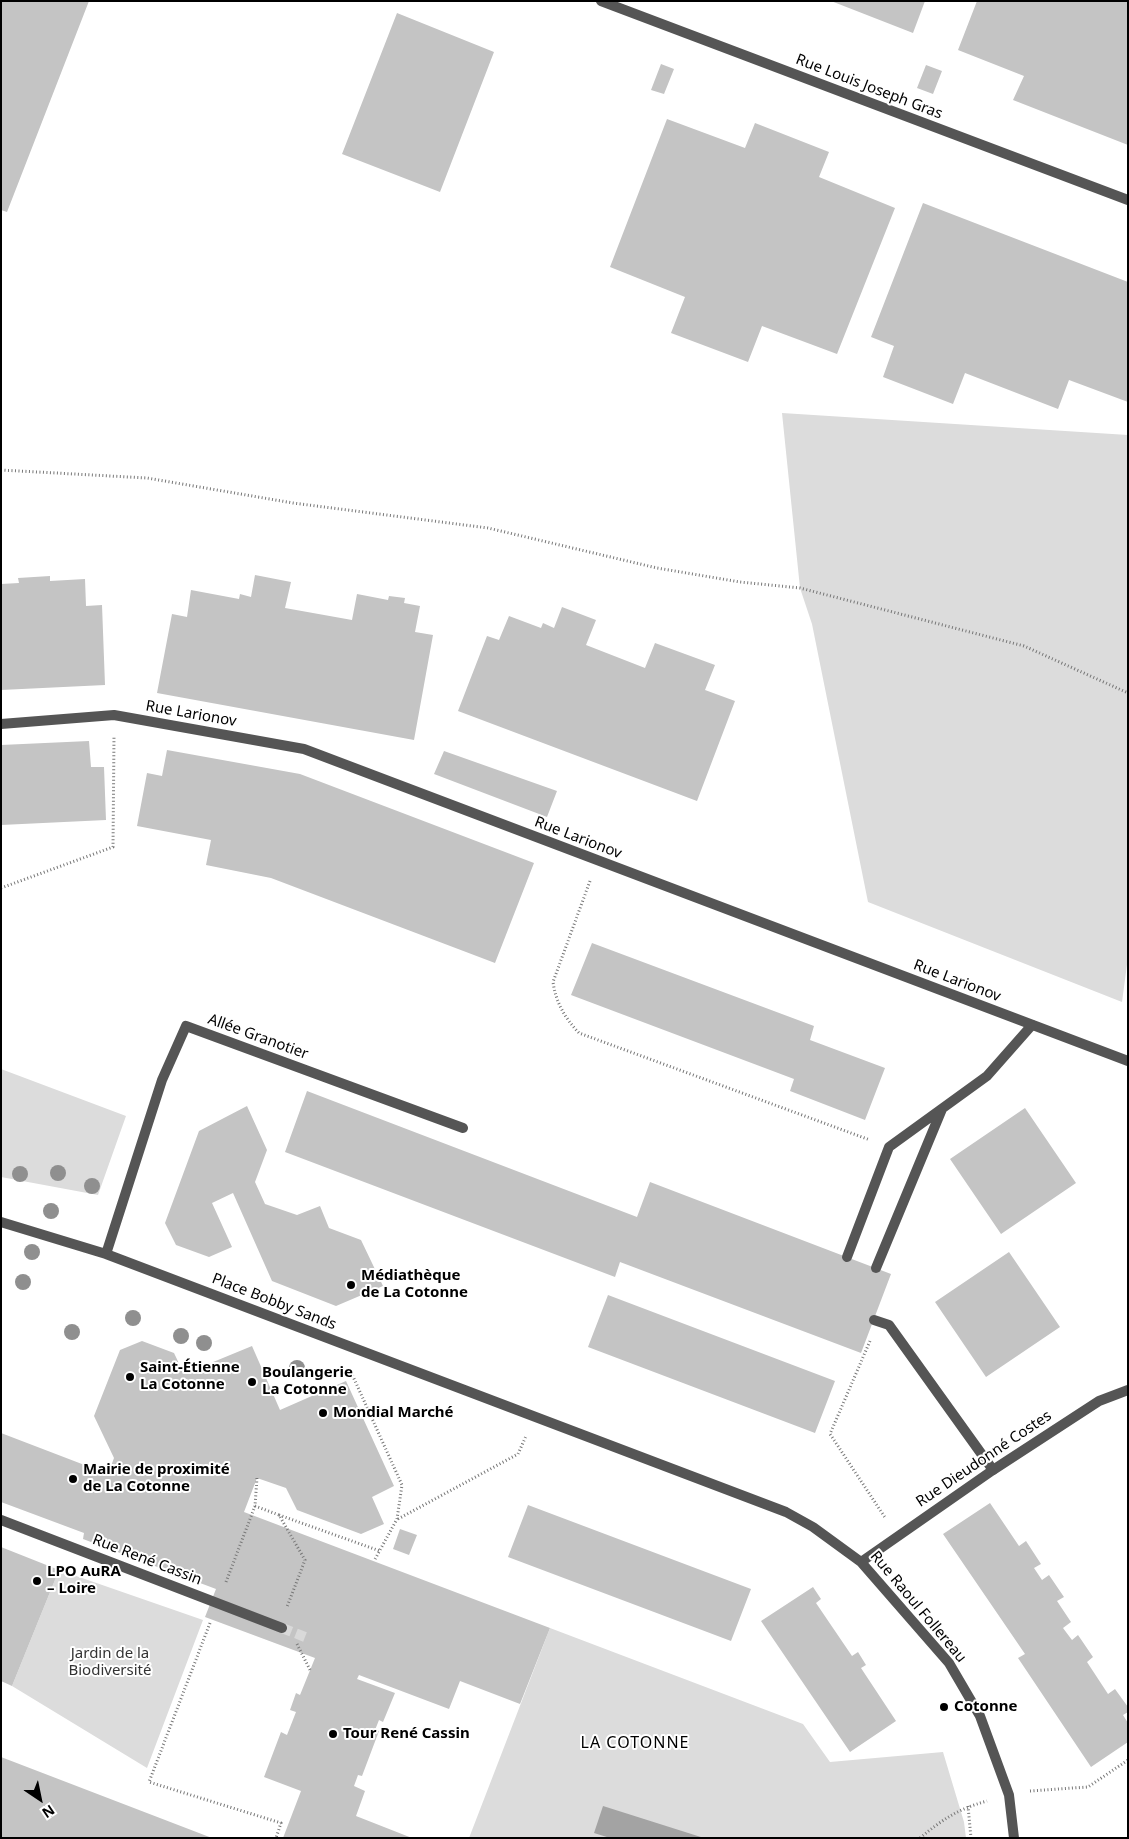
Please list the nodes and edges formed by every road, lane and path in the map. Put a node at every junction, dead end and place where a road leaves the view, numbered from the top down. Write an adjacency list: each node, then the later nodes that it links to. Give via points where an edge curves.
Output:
1 (601, 1): 2 (street, Rue Louis Joseph Gras)
2 (1128, 200)
3 (1, 470): 4 (path, via 147,478 293,503 488,528 657,568 800,588 1024,646)
4 (1128, 693)
5 (114, 715): 6 (street, Rue Larionov); 7 (street, Rue Larionov, via 304,749); 8 (path, via 113,846)
6 (1, 724)
7 (597, 862): 9 (street, Rue Larionov); 13 (path, via 553,982 565,1017 580,1033)
8 (1, 888)
9 (1032, 1025): 10 (street, Rue Larionov); 11 (street, via 987,1076)
10 (1128, 1061)
11 (943, 1108): 13 (street); 17 (street)
12 (463, 1128): 15 (street, Allée Granotier, via 186,1026 162,1080)
13 (889, 1147): 16 (street)
14 (1, 1222): 15 (street, Place Bobby Sands)
15 (106, 1254): 19 (street, Place Bobby Sands)
16 (847, 1257)
17 (876, 1268)
18 (876, 1321): 22 (street, via 889,1325); 28 (path, via 830,1434)
19 (338, 1342): 21 (street, Place Bobby Sands); 26 (path, via 402,1485)
20 (1128, 1390): 22 (street, Rue Dieudonné Costes, via 1098,1402)
21 (534, 1417): 26 (path, via 518,1454); 31 (street, Rue Raoul Follereau, via 786,1512)
22 (993, 1470): 28 (street, Rue Dieudonné Costes)
23 (257, 1478): 24 (path)
24 (255, 1506): 25 (path); 32 (path)
25 (279, 1515): 29 (path); 33 (path, via 304,1560)
26 (397, 1519): 29 (path)
27 (1, 1520): 32 (street, Rue René Cassin)
28 (896, 1535): 31 (street, Rue Dieudonné Costes)
29 (380, 1551): 30 (path)
30 (374, 1561)
31 (861, 1562): 42 (street, Rue Raoul Follereau, via 949,1663 980,1716 1009,1795)
32 (217, 1604): 34 (street, Rue René Cassin); 39 (path, via 149,1782 281,1823)
33 (286, 1610)
34 (282, 1628)
35 (1128, 1760): 36 (path)
36 (1098, 1780)
37 (968, 1806): 41 (path)
38 (945, 1817): 40 (path)
39 (276, 1838)
40 (920, 1838)
41 (971, 1838)
42 (1014, 1838)

